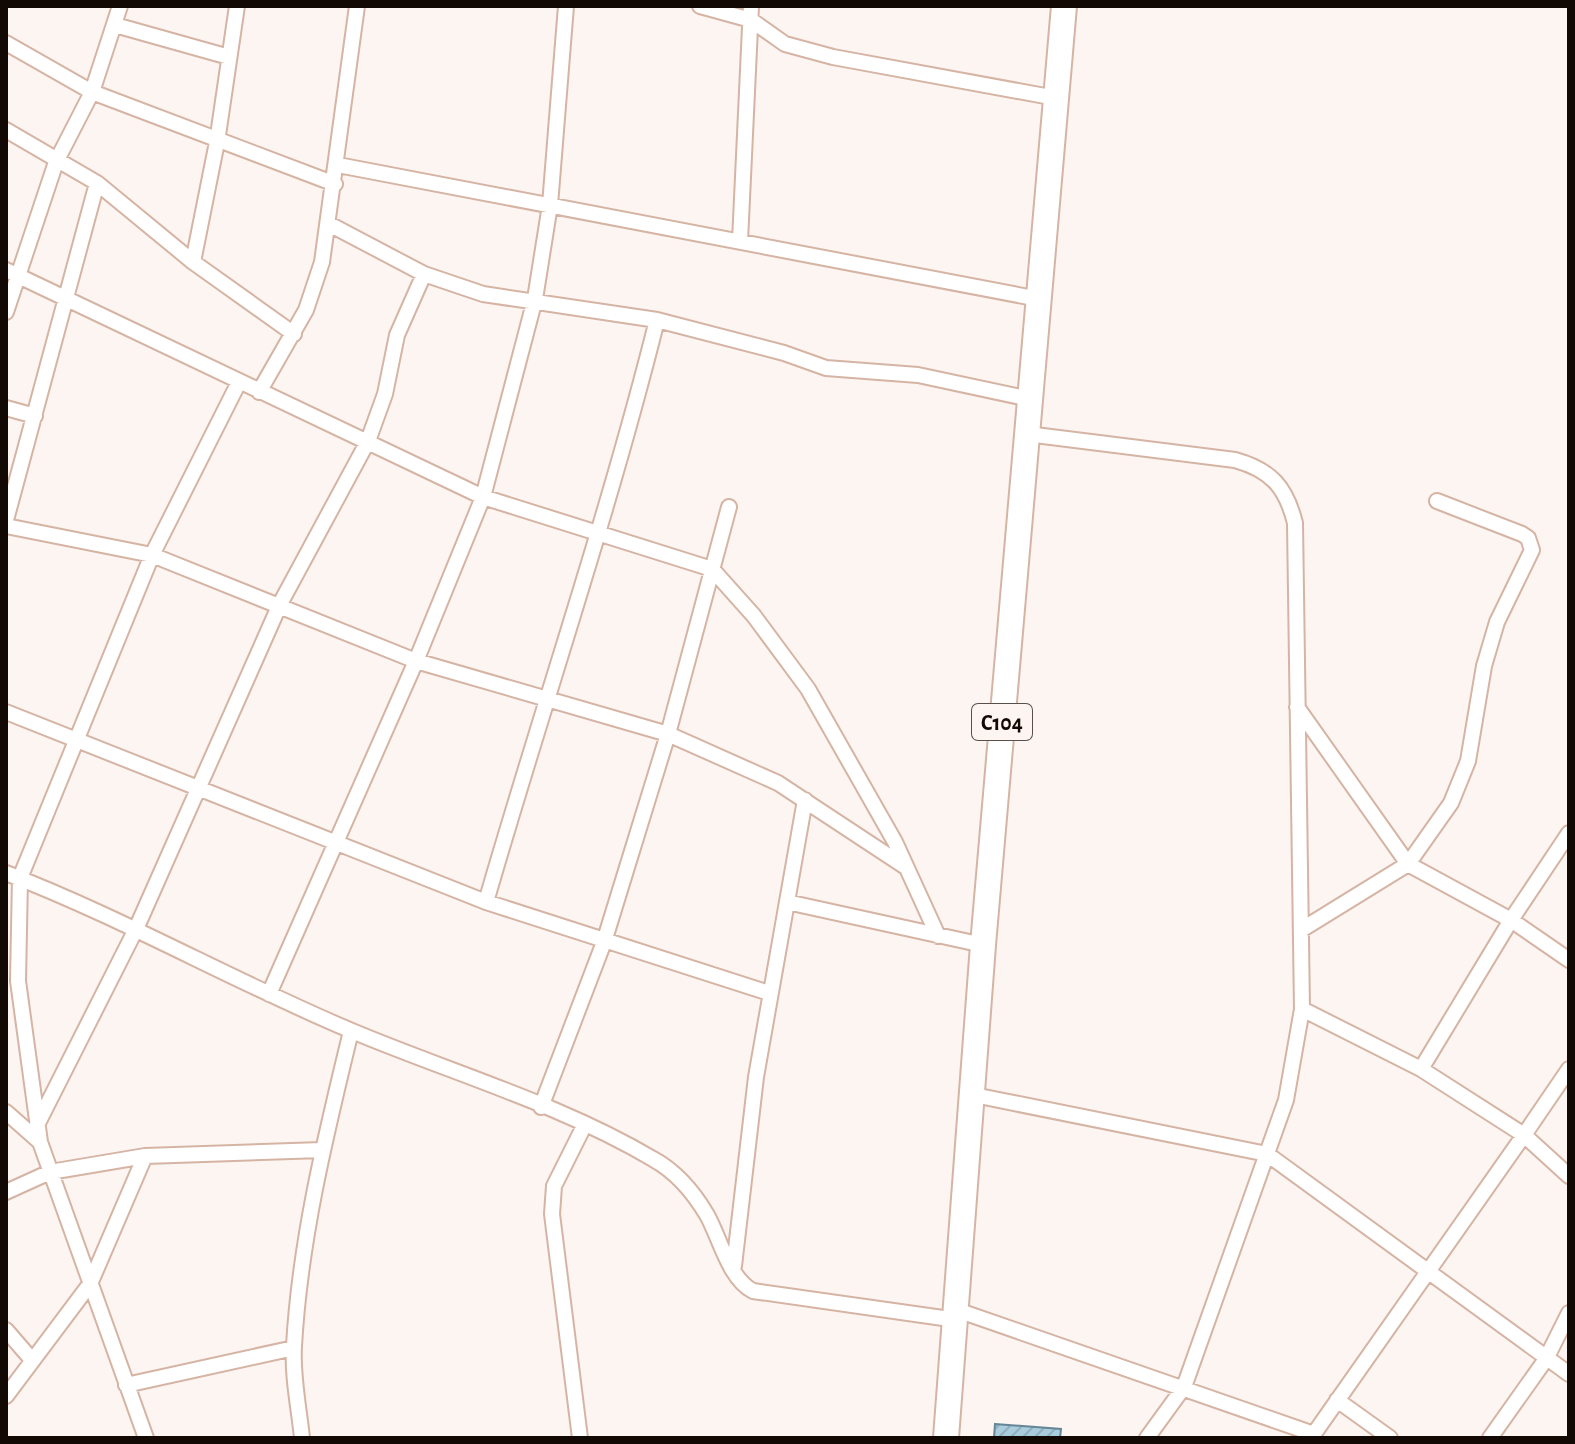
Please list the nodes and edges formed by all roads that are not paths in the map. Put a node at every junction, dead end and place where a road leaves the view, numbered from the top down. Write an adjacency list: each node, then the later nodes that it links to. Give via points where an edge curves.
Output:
1 (120, 6): 8 (street)
2 (237, 6): 10 (street)
3 (357, 6): 16 (street)
4 (566, 6): 19 (street)
5 (700, 6): 7 (street)
6 (1064, 6): 12 (highway, C104)
7 (751, 13): 12 (street, via 785,44); 21 (street)
8 (115, 25): 10 (street); 11 (street)
9 (6, 43): 11 (street)
10 (229, 57): 14 (street)
11 (92, 92): 14 (street); 15 (street)
12 (1056, 98): 27 (highway, C104)
13 (6, 130): 15 (street)
14 (217, 142): 18 (street); 22 (street)
15 (56, 162): 17 (street); 23 (street)
16 (338, 165): 18 (street); 19 (street)
17 (97, 183): 22 (street); 25 (street)
18 (335, 184): 20 (street)
19 (550, 205): 21 (street); 26 (street)
20 (329, 224): 24 (street); 30 (street, via 316,285)
21 (740, 241): 27 (street)
22 (193, 262): 30 (street)
23 (11, 272): 25 (street); 28 (street)
24 (424, 274): 26 (street, via 483,294); 37 (street, via 397,335)
25 (65, 297): 31 (street); 35 (street)
26 (535, 299): 29 (street); 38 (street)
27 (1039, 299): 33 (highway, C104)
28 (6, 312)
29 (657, 320): 33 (street, via 826,368 939,378); 43 (street)
30 (294, 334): 32 (street)
31 (239, 382): 32 (street); 44 (street)
32 (259, 392): 37 (street)
33 (1030, 399): 36 (highway, C104)
34 (6, 408): 35 (street)
35 (35, 416): 41 (street)
36 (1027, 434): 49 (street, via 1235,460 1276,478 1289,498 1295,523); 67 (highway, C104)
37 (368, 441): 38 (street); 46 (street)
38 (483, 497): 43 (street); 47 (street)
39 (1437, 501): 57 (street, via 1522,534 1532,555 1497,622 1461,786)
40 (729, 507): 45 (street)
41 (6, 520)
42 (6, 526): 44 (street)
43 (601, 533): 45 (street); 48 (street)
44 (152, 555): 46 (street); 52 (street)
45 (712, 569): 51 (street); 58 (street, via 808,689)
46 (280, 604): 47 (street); 53 (street)
47 (416, 661): 48 (street); 56 (street)
48 (545, 700): 51 (street); 60 (street)
49 (1297, 707): 57 (street); 64 (street)
50 (6, 712): 52 (street)
51 (668, 734): 54 (street); 66 (street)
52 (76, 738): 53 (street); 59 (street)
53 (196, 788): 56 (street); 63 (street)
54 (805, 800): 58 (street); 61 (street)
55 (1569, 833): 62 (street)
56 (336, 843): 60 (street); 70 (street)
57 (1408, 864): 62 (street); 64 (street)
58 (907, 868): 65 (street)
59 (13, 876): 63 (street); 78 (street, via 18,981)
60 (486, 902): 66 (street)
61 (787, 902): 65 (street); 69 (street)
62 (1511, 920): 68 (street); 73 (street)
63 (136, 929): 70 (street); 78 (street)
64 (1301, 930): 71 (street)
65 (938, 936): 67 (street)
66 (604, 942): 69 (street); 76 (street)
67 (983, 945): 75 (highway, C104)
68 (1569, 960)
69 (769, 993): 88 (street)
70 (269, 994): 72 (street)
71 (1302, 1009): 73 (street); 83 (street, via 1286,1100)
72 (351, 1031): 76 (street); 82 (street)
73 (1421, 1069): 80 (street)
74 (1569, 1069): 80 (street)
75 (974, 1095): 83 (street); 92 (highway, C104)
76 (541, 1107): 79 (street)
77 (6, 1112): 81 (street)
78 (36, 1125): 81 (street)
79 (584, 1126): 88 (street, via 671,1171 707,1215); 105 (street, via 554,1186 552,1214)
80 (1524, 1135): 86 (street); 89 (street)
81 (40, 1142): 85 (street)
82 (322, 1150): 84 (street); 94 (street)
83 (1267, 1154): 89 (street); 99 (street)
84 (145, 1156): 85 (street); 90 (street)
85 (50, 1172): 87 (street); 90 (street)
86 (1569, 1176)
87 (6, 1192)
88 (734, 1269): 92 (street, via 753,1291)
89 (1426, 1271): 95 (street); 101 (street)
90 (90, 1284): 96 (street); 98 (street)
91 (1569, 1313): 95 (street)
92 (957, 1315): 99 (street); 106 (highway, C104)
93 (6, 1330): 96 (street)
94 (294, 1348): 98 (street); 104 (street)
95 (1546, 1359): 97 (street); 109 (street)
96 (32, 1360): 100 (street)
97 (1569, 1374)
98 (126, 1385): 103 (street)
99 (1184, 1387): 102 (street); 107 (street)
100 (6, 1396)
101 (1337, 1400): 102 (street); 108 (street)
102 (1313, 1436)
103 (146, 1438)
104 (302, 1438)
105 (580, 1438)
106 (946, 1438)
107 (1147, 1438)
108 (1390, 1438)
109 (1490, 1438)

